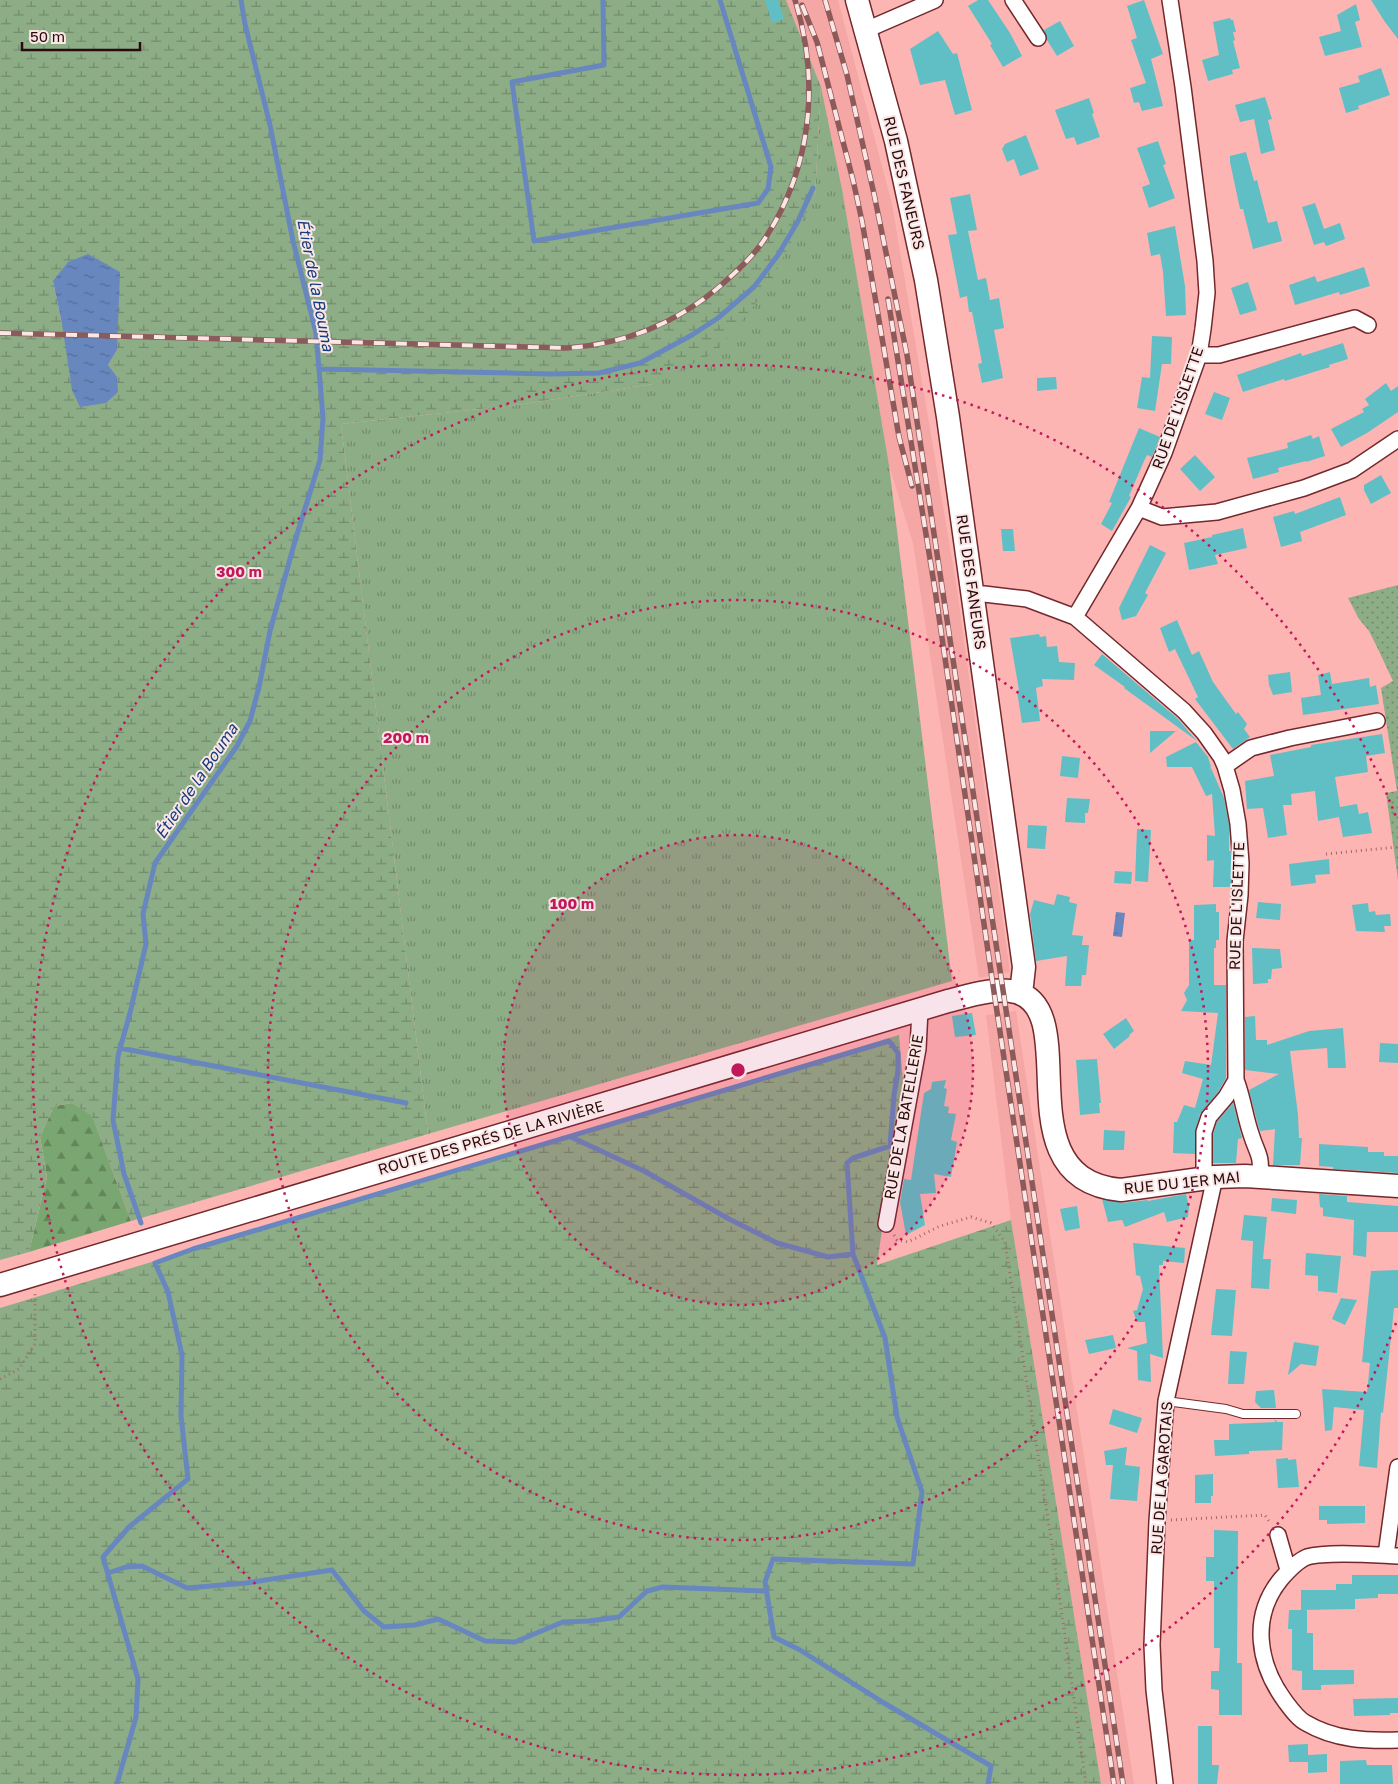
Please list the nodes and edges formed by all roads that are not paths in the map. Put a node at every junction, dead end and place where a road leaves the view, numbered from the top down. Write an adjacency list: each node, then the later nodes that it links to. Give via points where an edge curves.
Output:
1 (857, 0): 5 (street, RUE DES FANEURS)
2 (935, 0): 5 (street)
3 (1013, 0): 6 (street)
4 (1170, 0): 8 (street, RUE DE L'ISLETTE, via 1205,261 1207,293)
5 (866, 30): 11 (street, RUE DES FANEURS, via 896,141 926,280)
6 (1038, 38)
7 (1368, 325): 8 (street, via 1355,318 1219,355)
8 (1199, 355): 10 (street, RUE DE L'ISLETTE, via 1164,454)
9 (1398, 438): 10 (street, via 1352,470 1304,488 1226,510 1162,516)
10 (1139, 508): 12 (street, RUE DE L'ISLETTE)
11 (972, 594): 12 (street, RUE DE L'ISLETTE, via 1027,600); 15 (street, RUE DES FANEURS, via 1024,967)
12 (1075, 617): 14 (street, RUE DE L'ISLETTE, via 1184,712 1204,733)
13 (1376, 721): 14 (street, via 1251,748)
14 (1225, 766): 17 (street, RUE DE L'ISLETTE, via 1237,816 1241,864 1235,941)
15 (1021, 994): 16 (street, ROUTE DES PRÉS DE LA RIVIÈRE, via 1003,991 982,993); 19 (street, RUE DU 1ER MAI, via 1041,1015 1053,1127 1057,1146 1065,1160 1084,1178 1121,1190)
16 (920, 1010): 21 (street, RUE DE LA BATELLERIE, via 918,1049); 22 (street, ROUTE DES PRÉS DE LA RIVIÈRE)
17 (1236, 1080): 18 (street, RUE DE L'ISLETTE, via 1251,1135 1261,1158); 19 (street, via 1209,1117 1204,1132)
18 (1260, 1176): 19 (street, RUE DU 1ER MAI); 20 (street, RUE DU 1ER MAI)
19 (1210, 1178): 23 (street, RUE DE LA GAROTAIS)
20 (1398, 1186)
21 (886, 1224)
22 (0, 1285)
23 (1166, 1401): 24 (lane, via 1244,1414); 30 (street, RUE DE LA GAROTAIS, via 1152,1645)
24 (1296, 1414)
25 (1398, 1467): 27 (street)
26 (1278, 1536): 28 (street)
27 (1392, 1556): 28 (street, via 1323,1554 1305,1558)
28 (1288, 1570): 29 (street, via 1276,1585 1262,1613 1260,1638 1273,1685 1304,1723 1331,1735 1365,1741)
29 (1398, 1740)
30 (1165, 1784)

